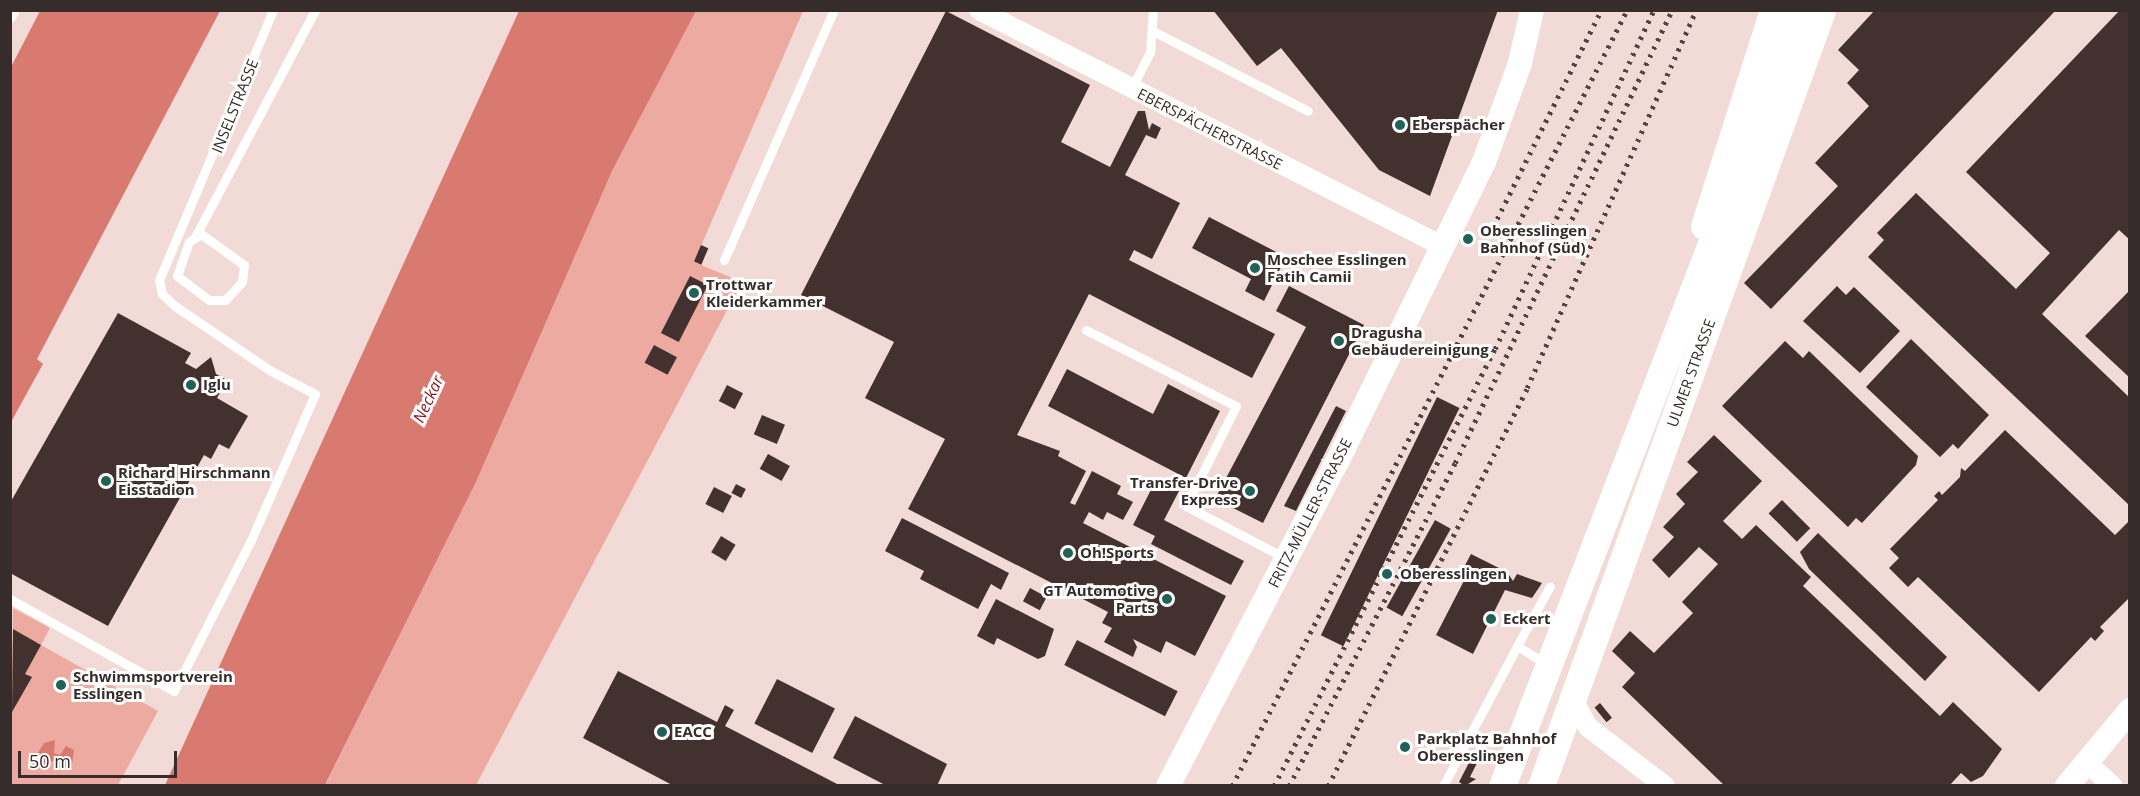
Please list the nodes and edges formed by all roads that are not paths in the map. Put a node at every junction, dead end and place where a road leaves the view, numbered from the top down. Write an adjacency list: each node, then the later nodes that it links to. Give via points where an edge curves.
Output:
1 (15, 10): 11 (lane)
2 (273, 10): 15 (lane, INSELSTRASSE)
3 (315, 10): 16 (lane)
4 (834, 10): 18 (lane)
5 (979, 10): 13 (street, EBERSPÄCHERSTRASSE)
6 (1153, 10): 12 (lane)
7 (1532, 10): 17 (street, via 1505,111)
8 (1773, 10): 19 (main road, via 1726,146)
9 (1801, 10): 19 (main road, ULMER STRASSE)
10 (1822, 10): 26 (main road, ULMER STRASSE)
11 (10, 18)
12 (1153, 31): 13 (lane, via 1150,52); 14 (lane)
13 (1131, 89): 17 (street, EBERSPÄCHERSTRASSE)
14 (1308, 111)
15 (178, 236): 16 (lane); 23 (lane, INSELSTRASSE, via 160,273 162,294 234,348 315,394 251,540 174,691)
16 (193, 238): 16 (lane, via 212,239 244,265 242,282 231,297 214,302 180,281 178,264)
17 (1445, 242): 21 (street, FRITZ-MÜLLER-STRASSE)
18 (724, 260)
19 (1688, 304): 25 (main road, ULMER STRASSE)
20 (1086, 330): 21 (lane, via 1236,406 1186,507)
21 (1287, 559): 30 (street, FRITZ-MÜLLER-STRASSE)
22 (1550, 586): 24 (lane)
23 (10, 599)
24 (1517, 646): 25 (lane); 31 (lane, via 1495,678)
25 (1549, 665): 28 (main road, ULMER STRASSE); 32 (main road, ULMER STRASSE)
26 (1572, 698): 28 (main road, ULMER STRASSE); 34 (street, via 1588,727)
27 (2130, 711): 29 (street)
28 (1558, 736): 33 (main road, ULMER STRASSE)
29 (2086, 762): 35 (street); 36 (street)
30 (1168, 786)
31 (1443, 786)
32 (1502, 786)
33 (1541, 786)
34 (1665, 786)
35 (2067, 786)
36 (2113, 786)

